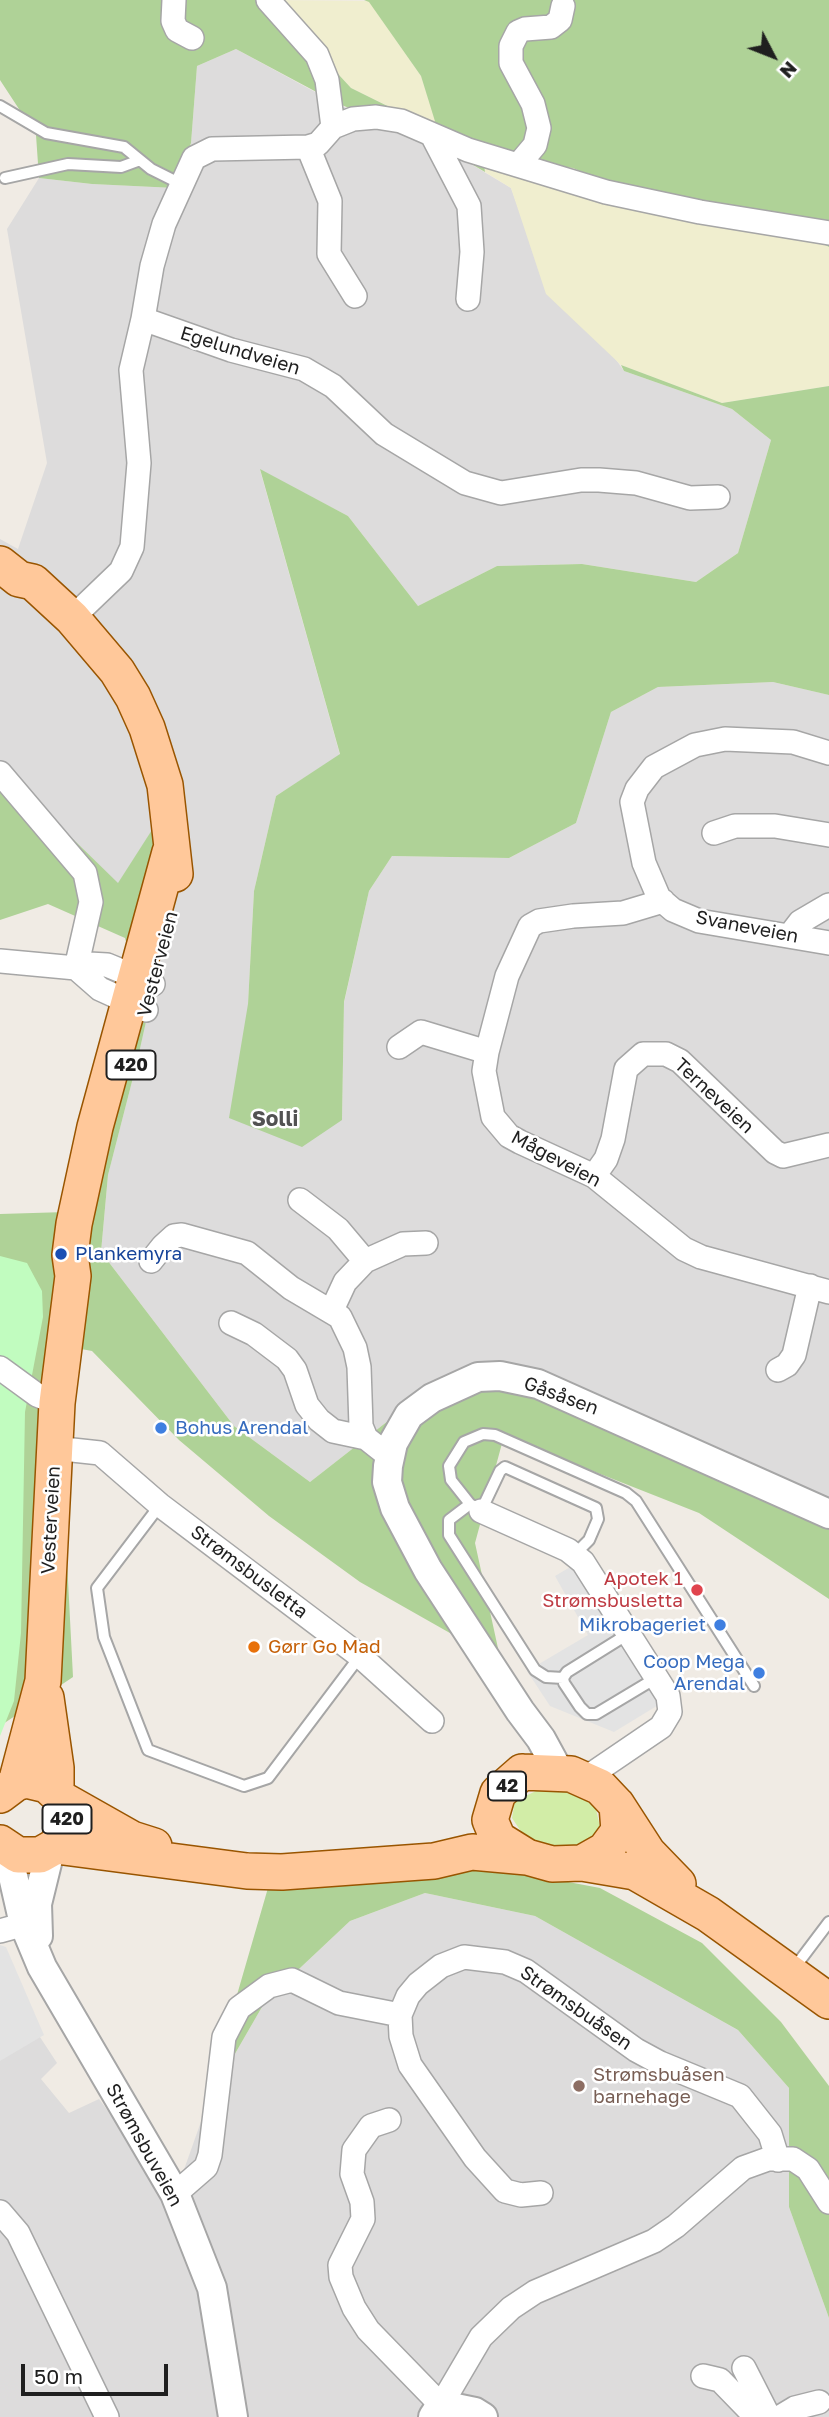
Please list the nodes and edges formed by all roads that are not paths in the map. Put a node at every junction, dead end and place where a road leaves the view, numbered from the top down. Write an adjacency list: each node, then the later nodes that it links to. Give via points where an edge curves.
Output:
1 (174, 0): 4 (street, via 177,30)
2 (268, 0): 6 (street, via 317,55 327,80)
3 (563, 6): 10 (street, via 560,20 551,27 518,32 511,46 512,64 533,104 539,128 534,145)
4 (192, 38)
5 (0, 106): 9 (lane, via 46,132 116,144)
6 (333, 127): 7 (street, via 376,117 401,121); 8 (street)
7 (432, 135): 10 (street); 15 (street, via 469,206)
8 (308, 147): 12 (street, via 202,152); 14 (street, via 330,201 329,254)
9 (140, 160): 11 (lane, via 121,167 68,164); 12 (lane)
10 (519, 164): 13 (street, via 606,192)
11 (5, 178)
12 (181, 184): 16 (street, via 164,223)
13 (829, 233)
14 (355, 296)
15 (468, 299)
16 (143, 319): 17 (street, Egelundveien, via 304,369 333,386 384,434 465,484 501,493 599,480 636,483 690,498); 21 (street, via 131,370 139,463 132,547 121,571)
17 (718, 497)
18 (0, 546): 20 (main road, Vesterveien / 420, via 31,573)
19 (0, 564): 20 (main road, Vesterveien / 420, via 19,579)
20 (33, 582): 21 (main road, Vesterveien / 420)
21 (72, 618): 32 (main road, Vesterveien / 420, via 117,671 147,728 165,785 170,852)
22 (829, 752): 26 (street, via 793,743 725,739 695,745 654,767 632,802 644,863)
23 (0, 773): 31 (street, via 85,873 91,902)
24 (714, 832): 25 (street, via 735,826 775,825)
25 (829, 835)
26 (663, 901): 28 (street, Svaneveien, via 699,921); 34 (street, Mågeveien, via 623,914 573,916 530,926 508,976)
27 (829, 905): 28 (street, via 800,922)
28 (790, 934): 29 (street, Svaneveien)
29 (829, 943)
30 (0, 961): 31 (street)
31 (76, 968): 32 (street, via 107,965)
32 (140, 993): 46 (main road, Vesterveien / 420, via 95,1127 74,1224 73,1276)
33 (399, 1047): 34 (street, via 421,1032)
34 (486, 1052): 36 (street, Mågeveien, via 488,1103 499,1126 520,1142)
35 (829, 1145): 36 (street, Terneveien, via 783,1156 680,1061 666,1054 643,1054 626,1069 612,1139)
36 (594, 1176): 41 (street, Mågeveien, via 684,1249)
37 (300, 1200): 40 (street, via 338,1228)
38 (426, 1243): 40 (street, via 403,1244)
39 (151, 1261): 42 (street, via 174,1236 182,1235 247,1253 291,1288)
40 (365, 1261): 42 (street, via 345,1282)
41 (819, 1289): 45 (street, Mågeveien, via 794,1355)
42 (332, 1310): 47 (street, via 348,1329 355,1348 358,1409)
43 (231, 1323): 47 (street, via 287,1359 307,1405 319,1420 333,1431)
44 (0, 1368): 46 (street, via 37,1395)
45 (778, 1370)
46 (57, 1403): 48 (main road, Vesterveien / 420)
47 (366, 1438): 49 (street)
48 (54, 1448): 50 (street, Strømsbusletta, via 100,1453); 58 (main road, Vesterveien / 420)
49 (390, 1457): 52 (street, Gåsåsen, via 409,1415 460,1383 500,1376 575,1398); 60 (street, Gåsåsen, via 390,1494 408,1535)
50 (160, 1505): 55 (street, Strømsbusletta); 55 (lane, via 97,1588 104,1637 148,1750 244,1786 268,1778)
51 (475, 1508): 53 (street); 53 (lane, via 500,1471 512,1468 596,1508 598,1519 589,1540); 56 (lane, via 449,1520 449,1535 535,1670 546,1677); 59 (lane, via 451,1480 449,1466 464,1442 484,1434 626,1493 643,1508)
52 (829, 1514)
53 (575, 1554): 54 (street)
54 (628, 1634): 56 (lane); 57 (street)
55 (360, 1656): 61 (street, Strømsbusletta)
56 (563, 1678): 57 (lane, via 580,1707 587,1714 596,1714)
57 (656, 1678): 62 (street, via 668,1696 670,1712 661,1727)
58 (43, 1681): 64 (main road, Vesterveien / 420); 66 (main road, Vesterveien / 420)
59 (754, 1686)
60 (520, 1711): 63 (street, Gåsåsen, via 527,1738); 65 (street, Gåsåsen, via 541,1739)
61 (432, 1721)
62 (631, 1751): 65 (street); 65 (street)
63 (510, 1783): 65 (main road, 42); 69 (main road, 42, via 490,1820 498,1839); 71 (main road, 42, via 461,1829 433,1846)
64 (5, 1787): 66 (main road, 420, via 37,1781)
65 (593, 1788): 70 (main road, via 619,1831 605,1850); 73 (main road, 42)
66 (59, 1795): 68 (main road, 420, via 67,1824); 72 (main road, 42, via 132,1839)
67 (3, 1847): 68 (main road, 420, via 29,1857); 75 (street, Strømsbuveien)
68 (53, 1848): 72 (main road, 42); 75 (street, Strømsbuveien, via 37,1904)
69 (527, 1857): 70 (main road, 42, via 552,1864); 71 (main road, 42, via 472,1852 434,1861)
70 (582, 1863): 73 (main road, 42, via 635,1872)
71 (370, 1866): 72 (main road, 42, via 282,1872)
72 (220, 1868)
73 (708, 1914): 78 (main road, 42)
74 (829, 1922): 76 (lane)
75 (20, 1925): 84 (street, Strømsbuveien)
76 (818, 1936): 77 (lane); 78 (lane)
77 (829, 1944)
78 (790, 1973): 79 (main road, 42)
79 (829, 2001)
80 (400, 2015): 82 (street, Strømsbuåsen, via 418,1984 441,1966 464,1957 505,1962 544,1982 636,2050 740,2096 770,2133); 83 (street, via 410,2064 475,2158 505,2191); 84 (street, via 340,2003 292,1980 269,1986 239,2008 224,2037 211,2155 206,2167)
81 (388, 2120): 90 (street, via 371,2126 354,2150 352,2174 363,2219 340,2265 341,2277 368,2330)
82 (778, 2160): 85 (street, via 793,2159 808,2169); 90 (street, via 743,2168 654,2241 535,2292 511,2308 481,2337)
83 (541, 2193)
84 (175, 2194): 92 (street, Strømsbuveien, via 212,2288)
85 (829, 2202)
86 (0, 2212): 91 (street, via 18,2233)
87 (744, 2368): 95 (street)
88 (704, 2376): 94 (street, via 720,2380)
89 (819, 2402): 96 (street)
90 (437, 2411): 93 (street, via 475,2412)
91 (107, 2417)
92 (233, 2417)
93 (483, 2417)
94 (756, 2417)
95 (769, 2417)
96 (780, 2417)

